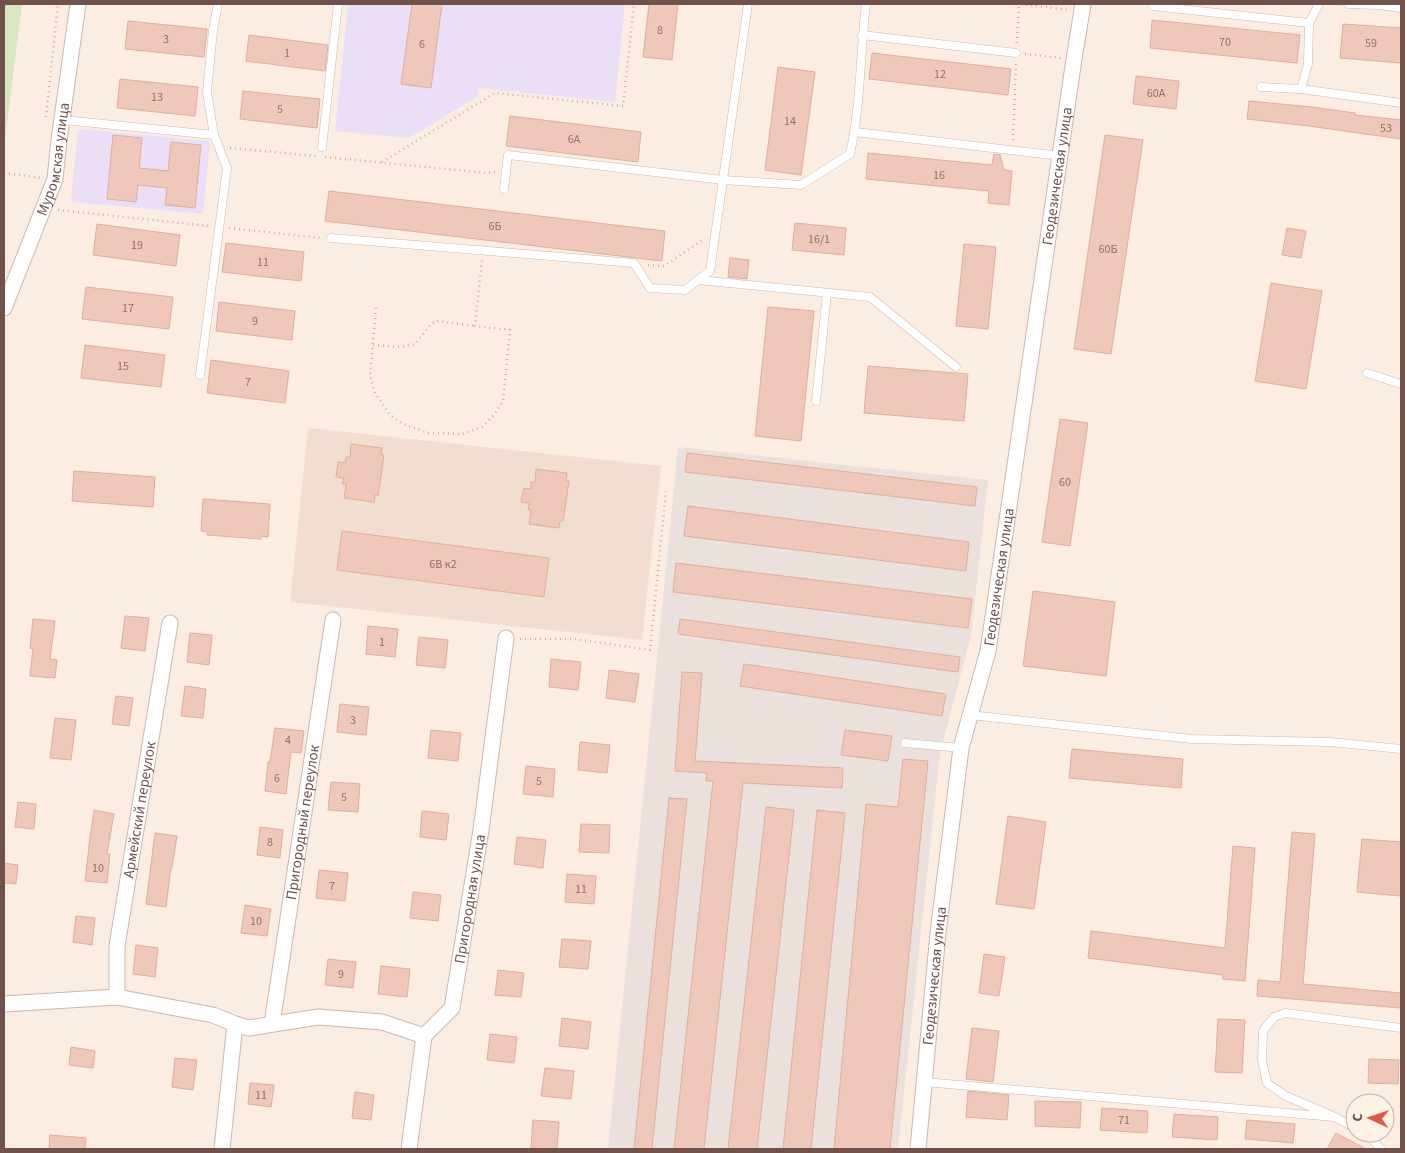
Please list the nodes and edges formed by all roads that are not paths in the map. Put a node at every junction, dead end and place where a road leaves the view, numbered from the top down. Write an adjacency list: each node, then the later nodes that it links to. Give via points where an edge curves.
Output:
1 (78, 4): 17 (street, Муромская улица)
2 (218, 4): 19 (lane, via 207,92)
3 (338, 4): 20 (lane)
4 (748, 4): 22 (lane)
5 (866, 4): 12 (lane)
6 (1318, 4): 11 (lane)
7 (1348, 4): 10 (lane)
8 (1153, 6): 11 (lane)
9 (1083, 8): 21 (street, Геодезическая улица)
10 (1401, 8)
11 (1309, 23): 15 (lane, via 1308,64)
12 (862, 35): 13 (lane); 18 (lane)
13 (1016, 53)
14 (1261, 87): 15 (lane)
15 (1301, 89): 16 (lane)
16 (1401, 103)
17 (63, 120): 19 (lane); 27 (street, Муромская улица, via 56,179)
18 (855, 132): 21 (lane); 22 (lane, via 850,154 801,186)
19 (214, 136): 30 (lane, via 227,168)
20 (322, 147)
21 (1060, 156): 36 (street, Геодезическая улица, via 988,651)
22 (723, 180): 23 (lane, via 508,156); 25 (lane, via 710,271)
23 (504, 189)
24 (331, 238): 25 (lane, via 634,264 650,288 685,290)
25 (698, 280): 26 (lane)
26 (826, 293): 28 (lane, via 870,297); 32 (lane)
27 (4, 308)
28 (956, 367)
29 (1366, 373): 31 (lane)
30 (200, 375)
31 (1401, 384)
32 (816, 401)
33 (333, 620): 43 (street, Пригородный переулок)
34 (170, 623): 40 (street, Армейский переулок, via 117,946)
35 (506, 638): 45 (street, Пригородная улица, via 481,830 452,1008)
36 (970, 715): 38 (street, Геодезическая улица); 39 (lane, via 1192,740 1330,742)
37 (905, 742): 38 (lane)
38 (961, 748): 46 (street, Геодезическая улица)
39 (1401, 749)
40 (117, 997): 41 (street); 42 (street, via 213,1015)
41 (4, 1004)
42 (235, 1024): 43 (street, via 249,1028); 49 (street)
43 (272, 1024): 45 (street, via 318,1017 382,1022)
44 (1401, 1028): 47 (lane, via 1285,1013 1274,1017 1263,1031 1262,1060 1267,1083 1286,1096)
45 (424, 1036): 50 (street)
46 (924, 1082): 47 (lane); 51 (street, Геодезическая улица)
47 (1335, 1117): 48 (lane)
48 (1345, 1122)
49 (222, 1149)
50 (409, 1149)
51 (918, 1149)

